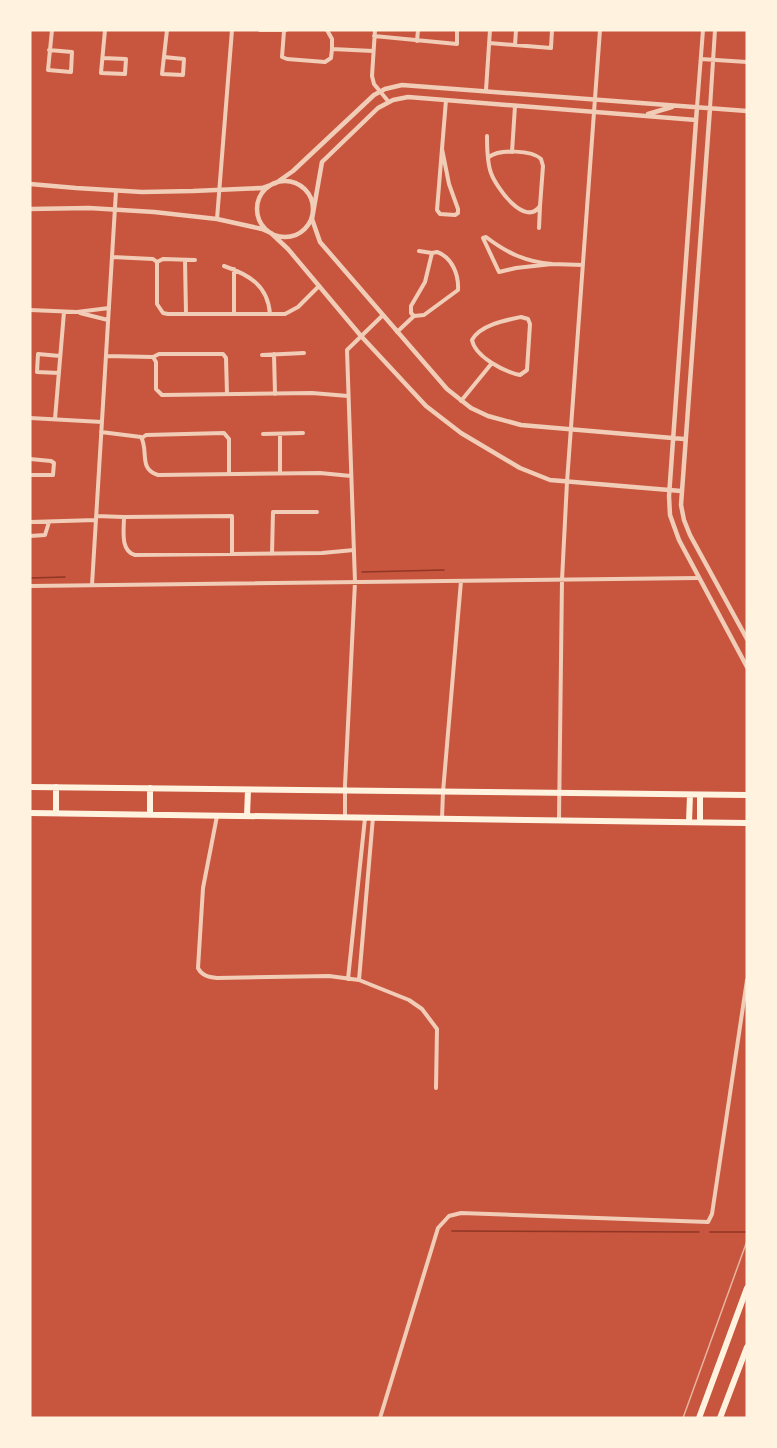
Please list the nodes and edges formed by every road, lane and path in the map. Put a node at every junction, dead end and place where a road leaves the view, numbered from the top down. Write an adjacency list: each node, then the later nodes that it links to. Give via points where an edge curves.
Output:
1 (52, 30): 22 (street)
2 (105, 30): 25 (street)
3 (167, 30): 24 (street)
4 (232, 30): 48 (street)
5 (260, 30): 16 (street)
6 (327, 30): 21 (street)
7 (375, 30): 17 (street)
8 (418, 30): 18 (street)
9 (457, 30): 18 (street, via 457,44)
10 (490, 30): 19 (street)
11 (516, 30): 20 (street)
12 (552, 30): 20 (street, via 551,48)
13 (600, 30): 32 (street)
14 (703, 30): 26 (street)
15 (715, 30): 27 (street)
16 (285, 31): 21 (street, via 282,57 287,59 325,62 331,58)
17 (374, 36): 18 (street); 23 (street)
18 (417, 41)
19 (489, 43): 20 (street); 29 (street)
20 (515, 45)
21 (332, 48): 23 (street)
22 (49, 50): 22 (street, via 48,70 70,72 72,52)
23 (373, 51): 30 (street, via 372,76)
24 (164, 57): 24 (street, via 162,74 183,75 184,59)
25 (103, 58): 25 (street, via 101,73 125,74 126,60)
26 (701, 59): 27 (street); 36 (street)
27 (713, 60): 28 (street); 37 (street)
28 (747, 62)
29 (486, 90): 30 (street, via 408,85); 32 (street)
30 (379, 92): 33 (street); 46 (street)
31 (446, 100): 33 (street, via 408,97); 34 (street); 43 (street)
32 (594, 100): 35 (street); 39 (street)
33 (388, 101): 51 (street, via 322,162)
34 (515, 106): 39 (street); 44 (street)
35 (677, 106): 36 (street); 40 (street)
36 (697, 107): 37 (street); 41 (street)
37 (710, 108): 38 (street); 102 (street)
38 (747, 111)
39 (594, 112): 40 (street); 64 (street)
40 (641, 116): 41 (street)
41 (696, 120): 101 (street)
42 (487, 135): 45 (street)
43 (442, 149): 43 (street, via 437,210 440,214 455,215 458,209)
44 (512, 152): 45 (street); 50 (street, via 531,153 541,159)
45 (489, 157): 50 (street, via 490,172 504,196 523,212 537,211)
46 (276, 183): 48 (street, via 262,188); 51 (street, via 285,181 301,186); 56 (street, via 262,194 257,211 264,228)
47 (30, 184): 49 (street)
48 (219, 190): 49 (street); 54 (street)
49 (116, 191): 53 (street)
50 (540, 206): 55 (street)
51 (313, 208): 56 (street, via 310,222 300,233 285,237); 75 (street, via 312,219 320,242)
52 (30, 209): 53 (street)
53 (115, 209): 54 (street); 59 (street)
54 (217, 219): 56 (street)
55 (539, 228)
56 (271, 233): 67 (street)
57 (419, 251): 58 (street)
58 (432, 253): 76 (street, via 425,282 411,306); 76 (street, via 448,258 458,277 458,290 424,315)
59 (112, 257): 62 (street); 68 (street)
60 (185, 260): 61 (street); 62 (street); 72 (street)
61 (195, 260)
62 (157, 262): 72 (street, via 159,309 163,313)
63 (552, 264): 63 (street, via 499,272 483,238 520,258); 64 (street)
64 (583, 265): 95 (street)
65 (224, 266): 66 (street)
66 (234, 269): 73 (street); 74 (street, via 248,275 268,297)
67 (319, 286): 74 (street, via 292,311); 79 (street)
68 (109, 308): 71 (street); 77 (street)
69 (30, 310): 70 (street)
70 (64, 312): 71 (street); 83 (street)
71 (76, 312): 77 (street)
72 (186, 314): 73 (street)
73 (234, 314): 74 (street)
74 (270, 314)
75 (382, 316): 78 (street); 79 (street)
76 (414, 316): 78 (street)
77 (108, 320): 84 (street)
78 (396, 332): 91 (street)
79 (361, 336): 90 (street, via 347,350); 108 (street, via 446,423 527,472)
80 (303, 353): 81 (street)
81 (274, 354): 82 (street); 89 (street)
82 (262, 355)
83 (60, 356): 87 (street); 87 (street, via 38,354 37,372)
84 (106, 356): 85 (street); 94 (street)
85 (153, 357): 88 (street, via 156,389 160,394); 88 (street, via 223,354)
86 (492, 363): 86 (street, via 508,372 525,373 528,319 506,320 474,336 473,346); 91 (street)
87 (59, 373): 93 (street)
88 (227, 394): 89 (street)
89 (274, 394): 90 (street)
90 (348, 396): 107 (street)
91 (461, 401): 95 (street, via 503,422)
92 (30, 418): 93 (street)
93 (55, 419): 94 (street)
94 (102, 422): 96 (street)
95 (571, 431): 101 (street); 108 (street)
96 (101, 432): 100 (street); 113 (street)
97 (303, 433): 99 (street)
98 (263, 434): 99 (street)
99 (280, 434): 104 (street)
100 (142, 438): 105 (street, via 145,465 154,474); 105 (street, via 224,433 229,439)
101 (672, 438): 102 (street); 109 (street)
102 (684, 439): 110 (street)
103 (30, 459): 106 (street, via 54,463 53,475)
104 (280, 473): 105 (street); 107 (street)
105 (229, 474)
106 (30, 475)
107 (351, 476): 117 (street)
108 (567, 483): 109 (street); 121 (street)
109 (669, 491): 110 (street); 120 (street, via 675,532)
110 (681, 491): 126 (street, via 687,528)
111 (317, 512): 119 (street, via 273,512)
112 (124, 517): 113 (street); 118 (street, via 125,546 132,555); 118 (street, via 232,516)
113 (96, 518): 115 (street); 124 (street)
114 (30, 522): 115 (street)
115 (49, 522): 116 (street, via 45,535)
116 (30, 536)
117 (354, 550): 119 (street); 123 (street)
118 (232, 554): 119 (street)
119 (272, 554)
120 (699, 578): 121 (street); 127 (street)
121 (562, 580): 122 (street); 134 (street)
122 (461, 581): 123 (street); 133 (street)
123 (355, 582): 124 (street); 132 (street)
124 (92, 585): 125 (street)
125 (30, 586)
126 (747, 639)
127 (747, 667)
128 (30, 787): 129 (main road)
129 (56, 787): 130 (main road); 139 (main road)
130 (150, 788): 131 (main road); 140 (main road)
131 (248, 790): 132 (main road); 142 (main road)
132 (345, 791): 133 (main road); 143 (street)
133 (442, 792): 134 (main road); 145 (street)
134 (558, 793): 135 (main road); 146 (street)
135 (690, 795): 136 (main road); 147 (main road)
136 (700, 795): 137 (main road); 148 (main road)
137 (747, 795)
138 (30, 813): 139 (main road)
139 (56, 813): 140 (main road)
140 (150, 814): 141 (main road)
141 (217, 815): 142 (main road); 150 (street, via 203,888 198,968 203,975 329,975)
142 (247, 816): 143 (main road)
143 (345, 817): 144 (main road)
144 (369, 817): 145 (main road); 150 (street); 151 (street)
145 (442, 818): 146 (main road)
146 (559, 820): 147 (main road)
147 (689, 822): 148 (main road)
148 (700, 822): 149 (main road)
149 (747, 823)
150 (348, 979): 151 (street)
151 (359, 980): 153 (street, via 409,1000 430,1017 437,1029)
152 (747, 980): 156 (street, via 708,1222 461,1213 449,1216 438,1228)
153 (436, 1088)
154 (747, 1288): 157 (main road)
155 (747, 1347): 158 (main road)
156 (380, 1418)
157 (699, 1418)
158 (720, 1418)

